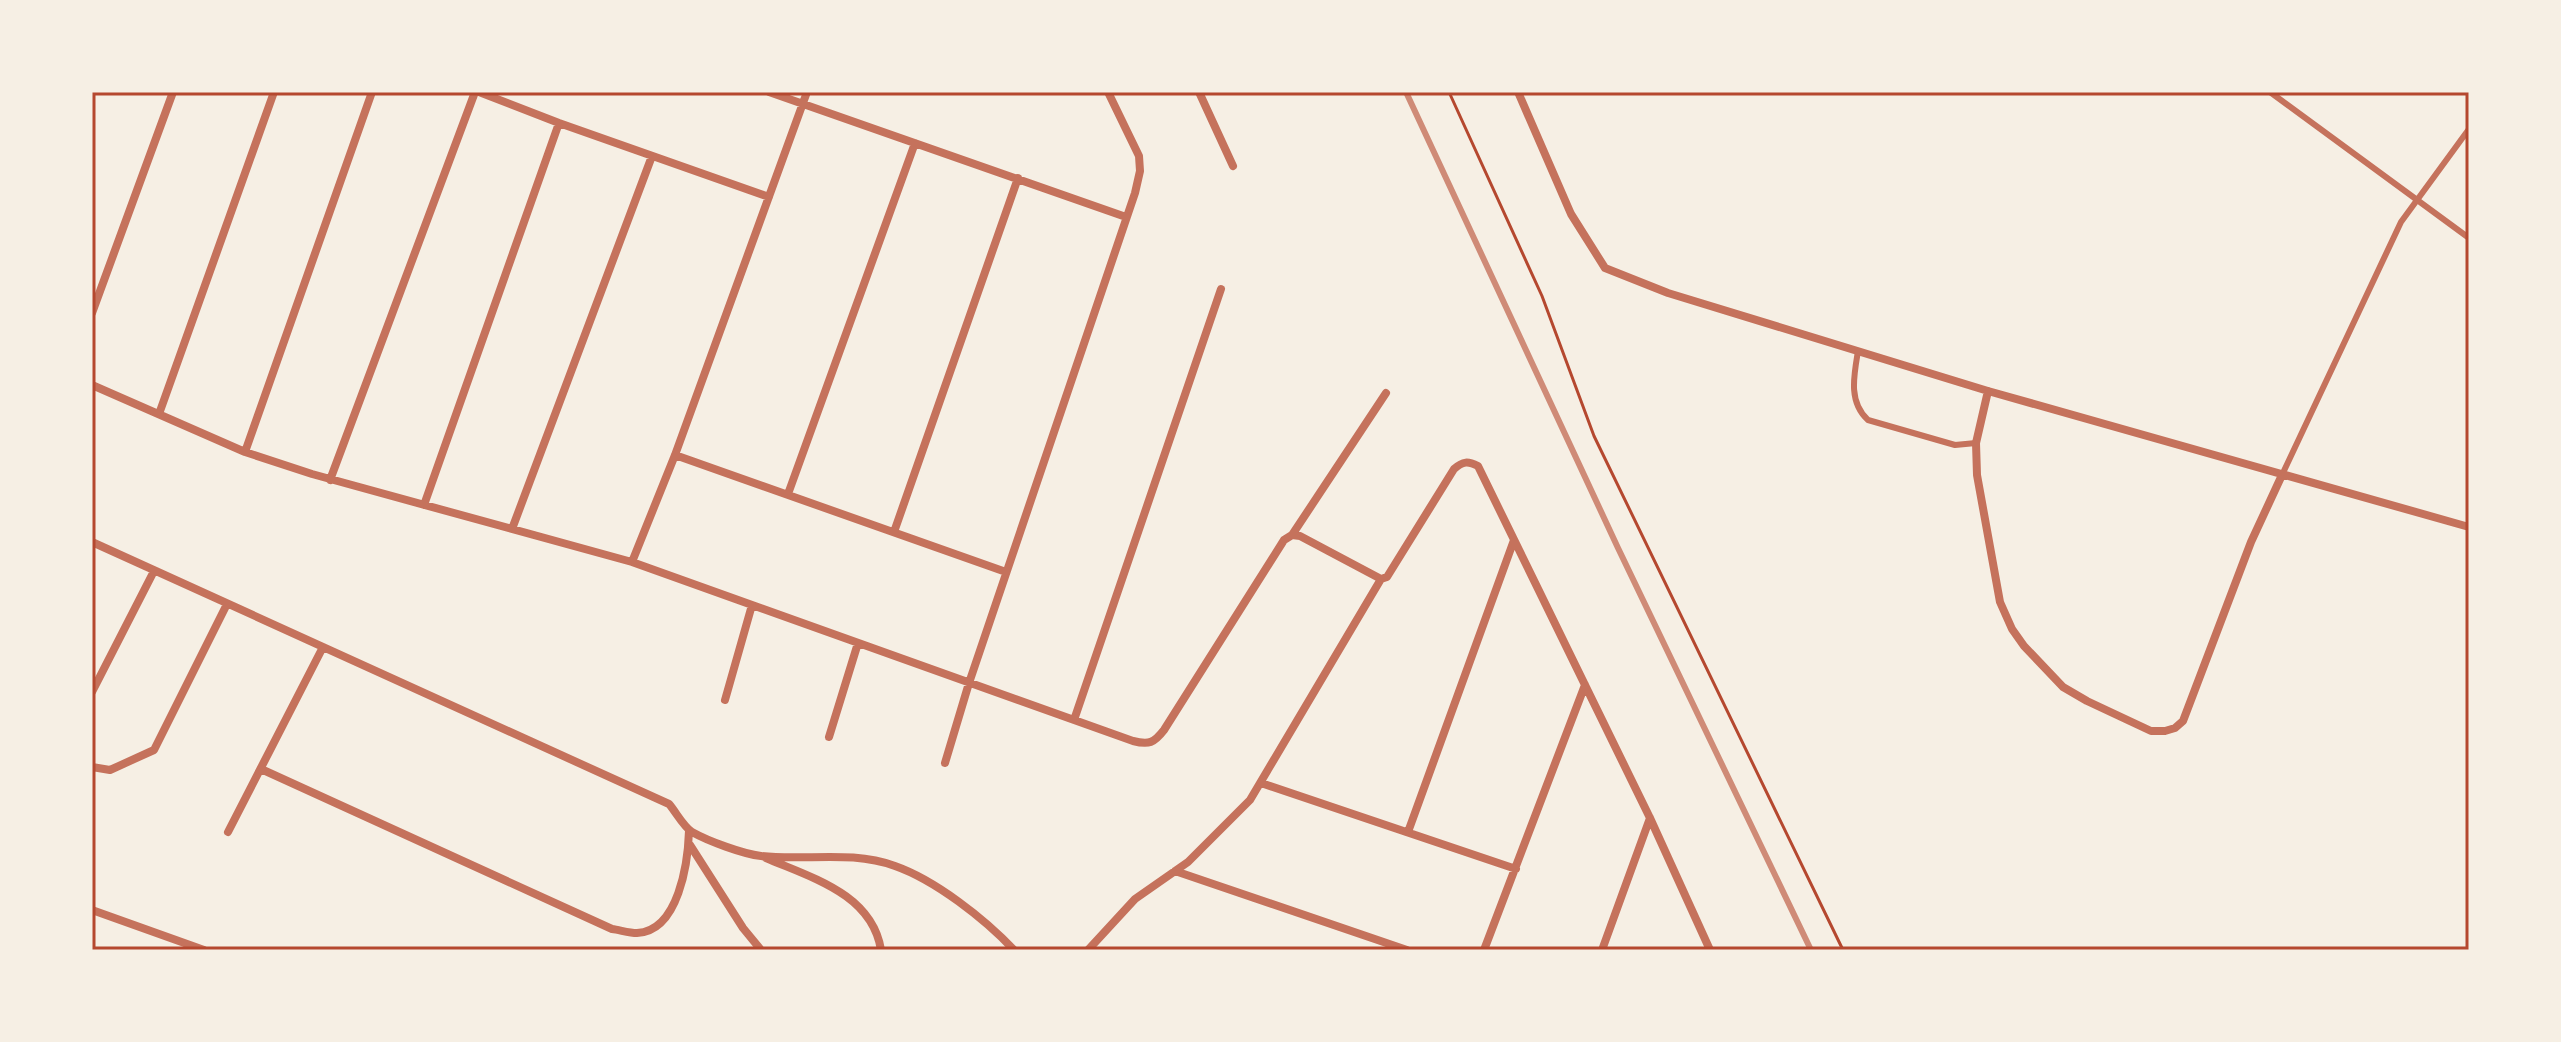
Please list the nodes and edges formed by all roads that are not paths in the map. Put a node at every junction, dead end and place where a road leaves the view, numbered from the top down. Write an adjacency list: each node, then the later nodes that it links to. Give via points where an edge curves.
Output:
1 (173, 92): 23 (street)
2 (274, 92): 28 (street)
3 (372, 92): 30 (street)
4 (477, 92): 12 (street); 33 (street)
5 (769, 92): 11 (street)
6 (807, 92): 11 (street)
7 (1108, 92): 20 (street, via 1139,156 1138,182)
8 (1199, 92): 16 (street)
9 (1518, 92): 24 (street, via 1571,214 1605,268 1668,293)
10 (2270, 92): 19 (lane)
11 (803, 104): 14 (street); 18 (street)
12 (559, 123): 15 (street); 35 (street)
13 (2469, 129): 19 (lane)
14 (915, 143): 17 (street); 34 (street)
15 (652, 156): 18 (street); 37 (street)
16 (1233, 166)
17 (1018, 178): 20 (street); 38 (street)
18 (769, 197): 31 (street)
19 (2417, 200): 21 (lane); 32 (lane, via 2401,222)
20 (1126, 217): 44 (street)
21 (2469, 238)
22 (1221, 289): 54 (street)
23 (92, 313)
24 (1858, 351): 26 (street); 29 (lane, via 1855,398 1868,420 1955,445)
25 (92, 385): 28 (street)
26 (1988, 391): 29 (street); 32 (street)
27 (1386, 393): 39 (street)
28 (159, 414): 30 (street)
29 (1976, 443): 32 (street, via 1994,575 2012,629 2063,687 2151,731 2175,728 2183,721)
30 (245, 452): 33 (street)
31 (675, 455): 34 (street); 42 (street)
32 (2282, 475): 36 (street)
33 (330, 480): 35 (street)
34 (788, 494): 38 (street)
35 (424, 505): 37 (street)
36 (2469, 527)
37 (512, 529): 42 (street)
38 (894, 532): 44 (street)
39 (1292, 535): 45 (street); 54 (street, via 1156,741 1133,741)
40 (1514, 540): 45 (street, via 1478,466 1462,462); 51 (street); 63 (street)
41 (92, 542): 43 (street)
42 (632, 562): 47 (street)
43 (154, 571): 46 (street); 52 (street)
44 (1006, 572): 50 (street)
45 (1381, 579): 59 (street)
46 (227, 604): 49 (street); 57 (street, via 154,750 110,770)
47 (752, 605): 48 (street); 53 (street)
48 (858, 643): 50 (street); 55 (street)
49 (323, 647): 58 (street); 61 (street, via 669,804)
50 (969, 683): 54 (street); 56 (street)
51 (1585, 685): 60 (street); 66 (street)
52 (92, 692)
53 (725, 700)
54 (1074, 720)
55 (829, 737)
56 (945, 763)
57 (92, 767)
58 (261, 769): 62 (street); 64 (street, via 612,929 638,933 657,927 680,891)
59 (1261, 783): 63 (street); 67 (street, via 1217,836)
60 (1650, 818): 76 (street); 77 (street)
61 (689, 831): 64 (street); 65 (street)
62 (228, 832)
63 (1408, 832): 66 (street)
64 (689, 844): 70 (street)
65 (760, 856): 71 (street, via 846,896 873,922); 72 (street, via 841,855 893,865 953,898)
66 (1516, 869): 75 (street)
67 (1175, 871): 73 (street, via 1135,899); 74 (street)
68 (92, 910): 69 (street)
69 (204, 950)
70 (761, 950)
71 (881, 950)
72 (1014, 950)
73 (1088, 950)
74 (1407, 950)
75 (1484, 950)
76 (1602, 950)
77 (1710, 950)

